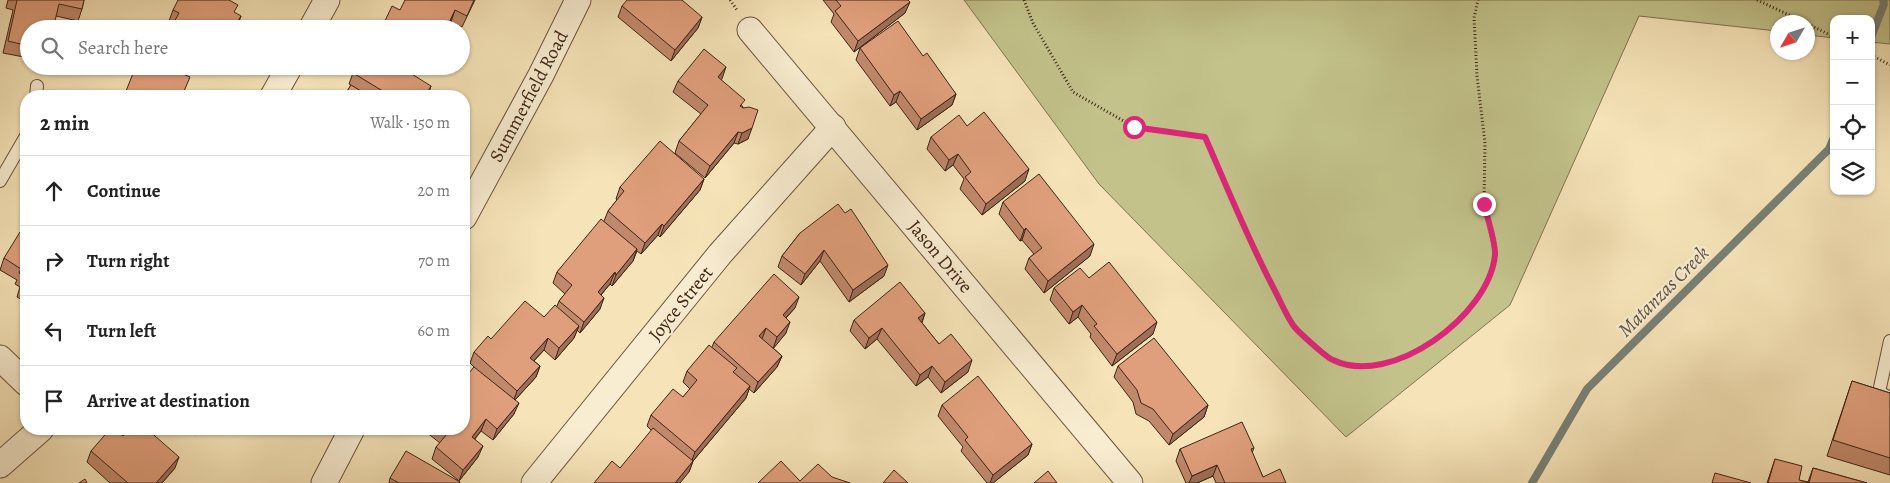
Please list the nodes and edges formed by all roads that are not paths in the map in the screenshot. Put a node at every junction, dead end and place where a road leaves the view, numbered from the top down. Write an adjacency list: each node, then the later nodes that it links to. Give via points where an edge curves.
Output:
1 (328, 0): 3 (street)
2 (578, 0): 10 (street, Summerfield Road)
3 (316, 20)
4 (750, 30): 7 (street, Jason Drive)
5 (285, 75): 6 (street)
6 (276, 90)
7 (833, 127): 19 (street, Joyce Street, via 720,254); 20 (street, Jason Drive)
8 (20, 146): 9 (lane)
9 (0, 181)
10 (470, 206)
11 (1890, 340): 14 (lane, via 1879,392)
12 (0, 358): 13 (street)
13 (20, 377)
14 (1890, 398)
15 (34, 435): 17 (street)
16 (349, 435): 18 (street)
17 (0, 466)
18 (324, 483)
19 (534, 483)
20 (1130, 483)

